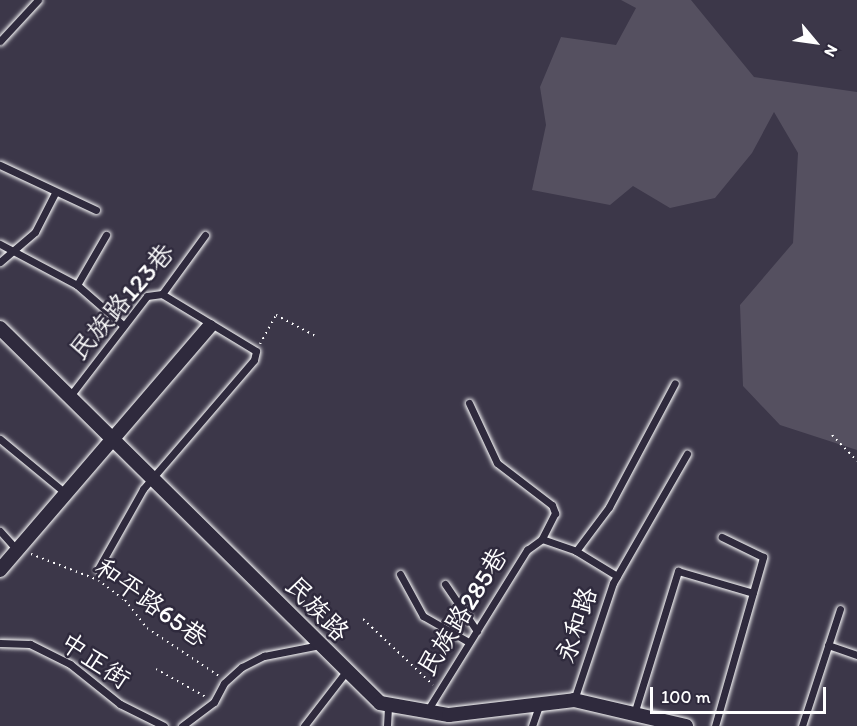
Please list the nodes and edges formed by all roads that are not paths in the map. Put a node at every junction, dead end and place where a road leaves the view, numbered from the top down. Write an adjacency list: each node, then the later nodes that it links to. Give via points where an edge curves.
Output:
1 (38, 0): 2 (lane)
2 (0, 41)
3 (0, 165): 4 (lane)
4 (55, 193): 5 (lane); 9 (lane, via 34,232)
5 (96, 210)
6 (106, 236): 11 (lane)
7 (205, 236): 12 (lane, 民族路123巷)
8 (0, 244): 9 (lane)
9 (11, 250): 10 (lane); 11 (lane)
10 (0, 261)
11 (77, 285): 13 (lane)
12 (162, 294): 13 (lane, 民族路123巷, via 147,296); 14 (lane)
13 (124, 326): 17 (lane, 民族路123巷)
14 (210, 327): 19 (street); 22 (lane, via 255,351 254,360)
15 (0, 328): 17 (street, 民族路)
16 (675, 383): 28 (lane, via 609,507)
17 (70, 396): 19 (street, 民族路)
18 (469, 403): 26 (lane, via 497,463 552,505 555,513)
19 (110, 438): 22 (street, 民族路); 23 (street)
20 (0, 439): 23 (lane)
21 (687, 454): 32 (lane)
22 (155, 480): 29 (lane, via 143,489); 39 (street, 民族路)
23 (64, 492): 27 (street)
24 (0, 531): 27 (lane)
25 (722, 537): 34 (lane, via 763,557)
26 (542, 539): 28 (lane, 永和路); 36 (lane, 民族路285巷, via 527,550)
27 (16, 549): 30 (street)
28 (576, 551): 32 (lane, 永和路)
29 (98, 569)
30 (0, 570)
31 (400, 574): 37 (lane, via 423,616)
32 (617, 576): 43 (lane, 永和路)
33 (445, 584): 36 (lane)
34 (753, 593): 47 (lane, via 678,570); 55 (lane)
35 (840, 609): 40 (lane)
36 (477, 631): 37 (lane, 民族路285巷)
37 (467, 641): 46 (lane, 民族路285巷)
38 (0, 643): 49 (lane, 中正街, via 30,645 70,664 120,704)
39 (320, 645): 42 (street, 民族路); 50 (lane, via 264,656 224,683 214,702)
40 (828, 645): 41 (lane); 56 (lane)
41 (857, 655)
42 (345, 673): 45 (street, 民族路); 51 (lane)
43 (574, 700): 44 (street, 民族路); 47 (street, 民族路)
44 (540, 703): 48 (street, 民族路); 53 (lane)
45 (388, 705): 46 (street, 民族路); 52 (lane)
46 (426, 712): 48 (street, 民族路)
47 (634, 714): 54 (street, 民族路)
48 (448, 721)
49 (164, 726)
50 (182, 726)
51 (304, 726)
52 (387, 726)
53 (532, 726)
54 (686, 726)
55 (715, 726)
56 (802, 726)

